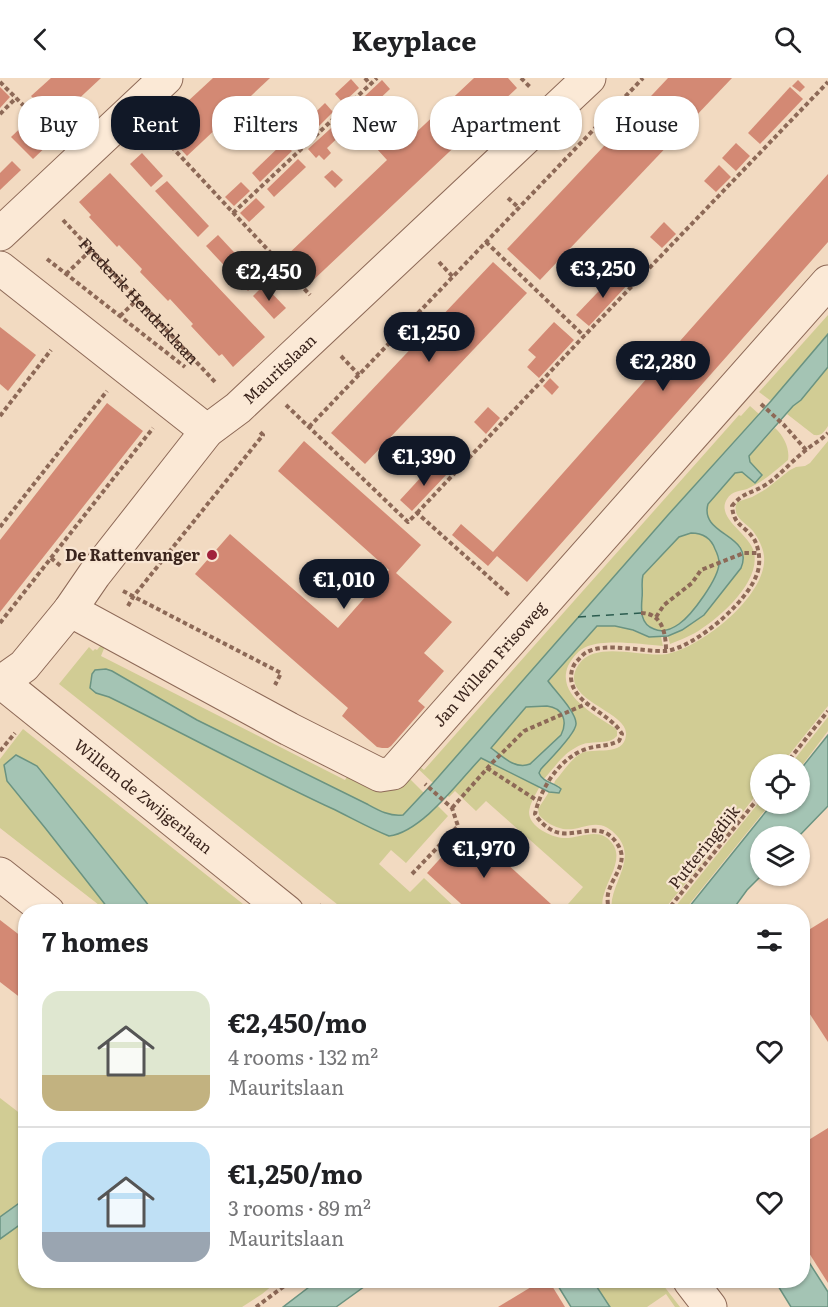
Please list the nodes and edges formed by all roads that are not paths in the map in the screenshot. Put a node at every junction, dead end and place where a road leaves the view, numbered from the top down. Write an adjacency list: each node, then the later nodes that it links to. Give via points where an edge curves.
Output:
1 (166, 78): 3 (street)
2 (589, 78): 6 (street, Mauritslaan, via 264,384)
3 (0, 234)
4 (0, 268): 6 (street)
5 (828, 282): 7 (street, Jan Willem Frisoweg, via 393,773 380,775)
6 (207, 431): 7 (street, Mauritslaan)
7 (70, 610): 8 (street, Mauritslaan, via 24,666)
8 (0, 682): 11 (street, Willem de Zwijgerlaan)
9 (0, 874): 10 (street)
10 (38, 904)
11 (277, 904)
12 (695, 1288): 13 (street)
13 (710, 1307)

